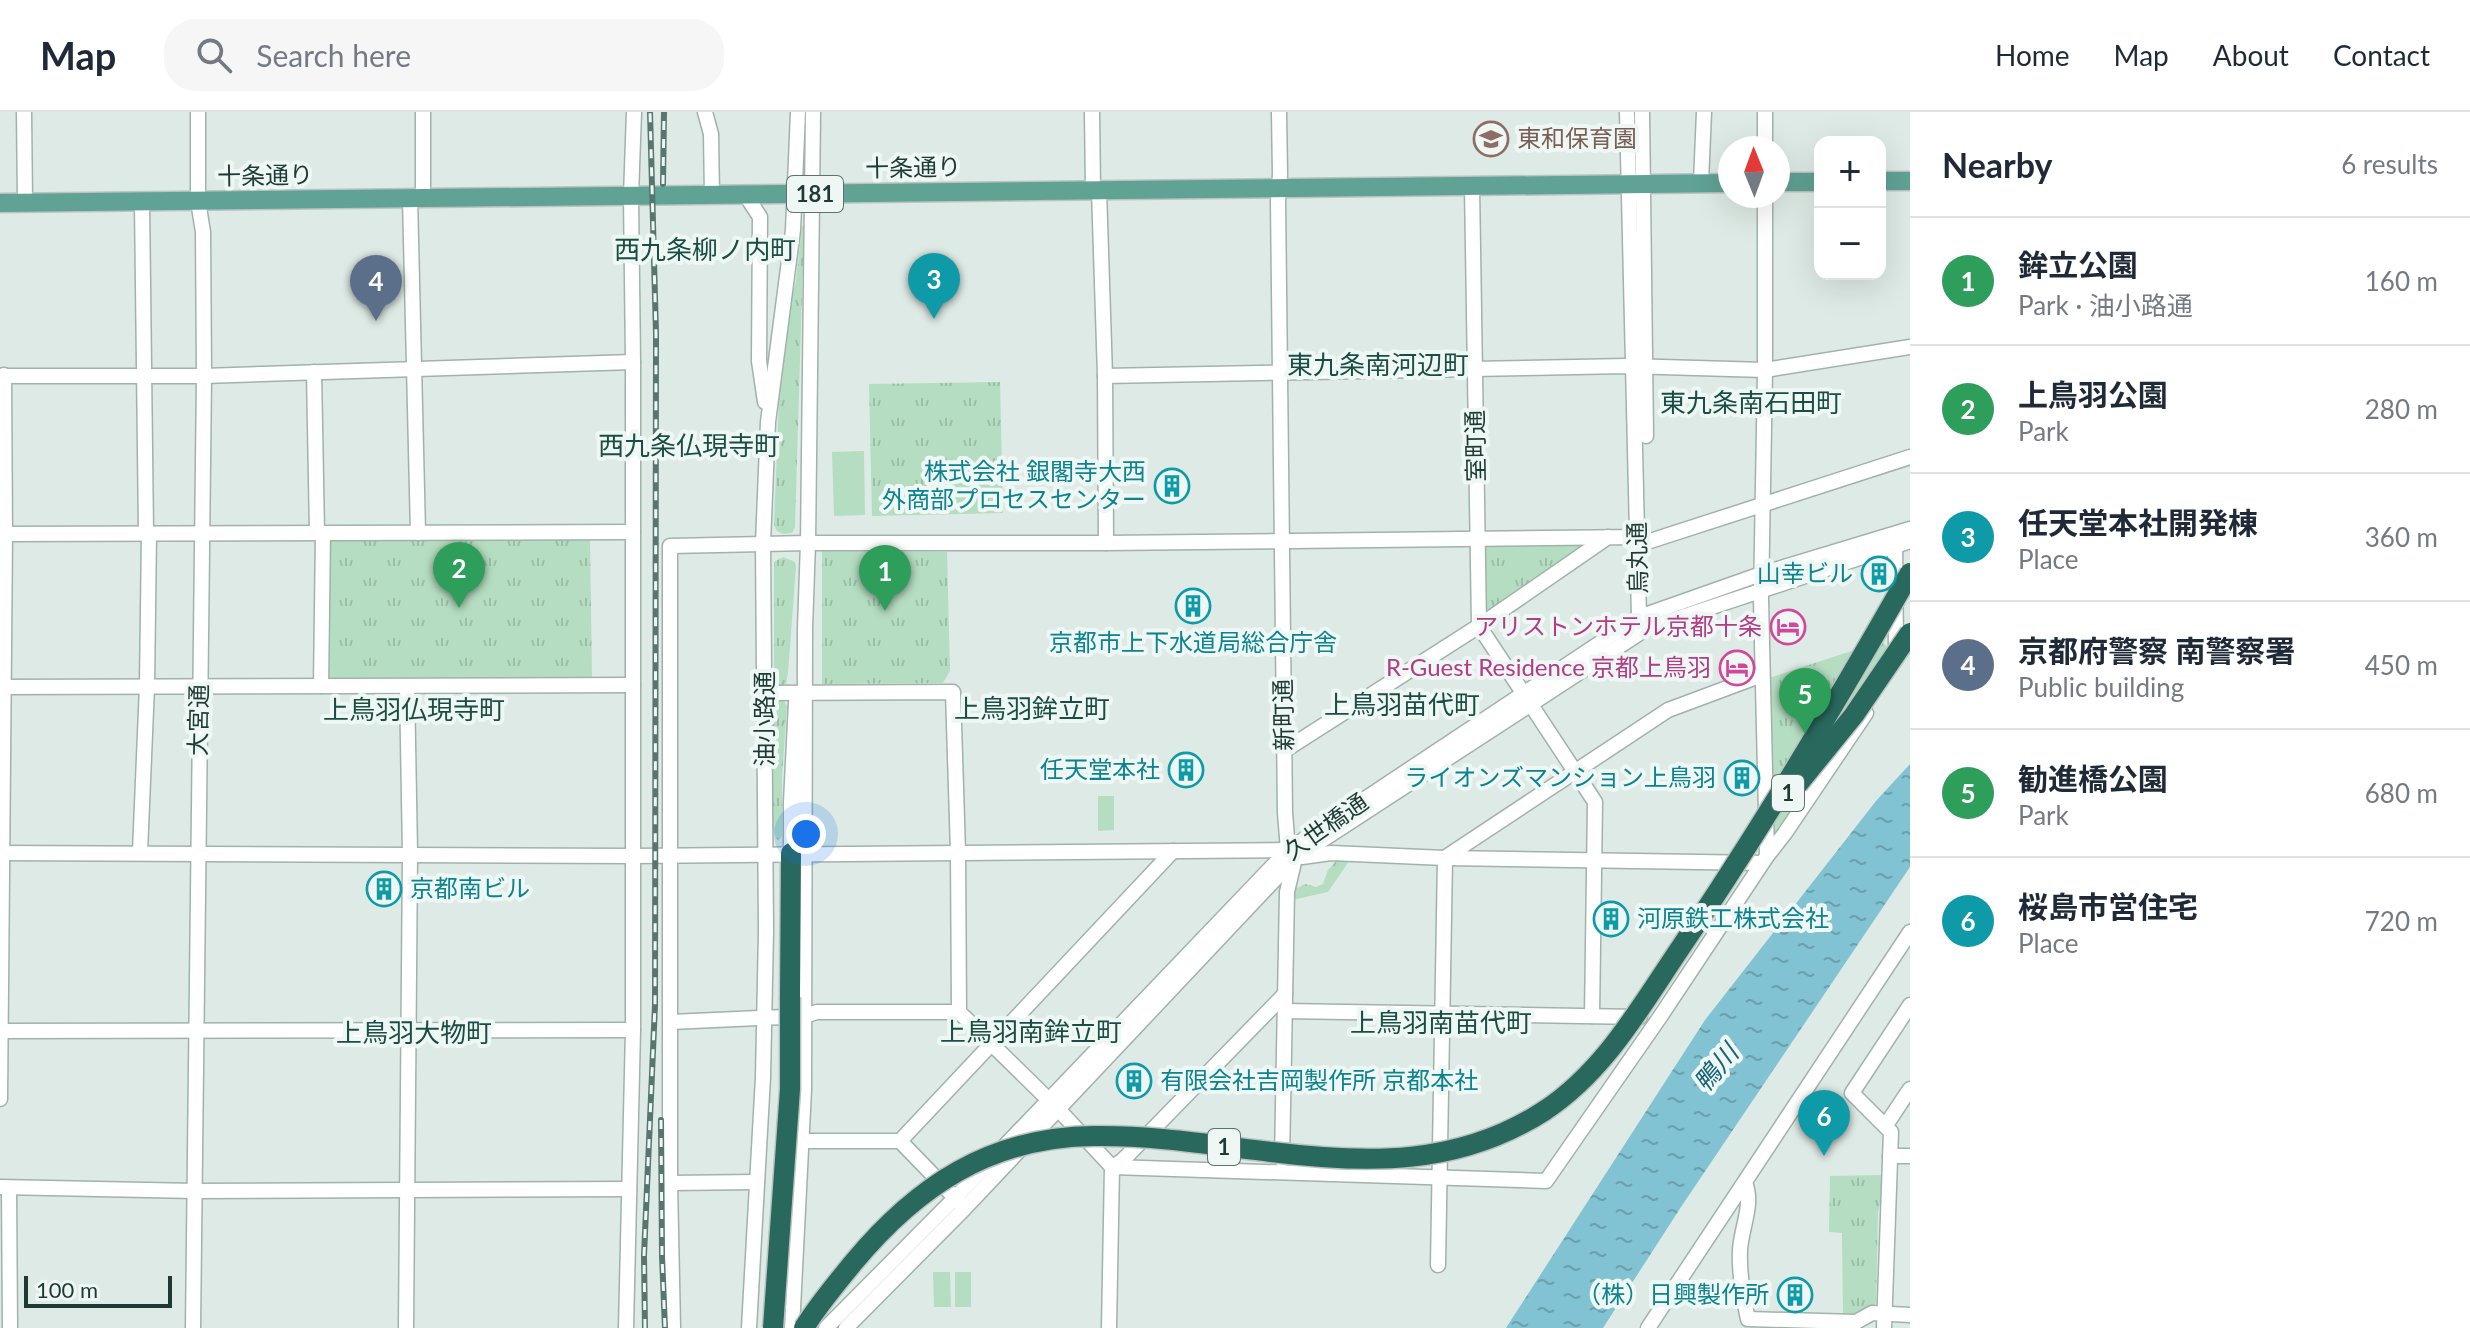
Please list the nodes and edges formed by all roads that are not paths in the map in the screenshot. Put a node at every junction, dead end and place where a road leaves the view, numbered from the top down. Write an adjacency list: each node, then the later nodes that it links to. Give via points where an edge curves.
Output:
1 (24, 112): 33 (street)
2 (198, 112): 30 (street, 大宮通)
3 (423, 112): 29 (street)
4 (634, 112): 28 (street)
5 (705, 112): 27 (street, via 711,134)
6 (798, 112): 26 (street, 油小路通)
7 (813, 112): 26 (street, 油小路通)
8 (1092, 112): 24 (street)
9 (1279, 112): 23 (street, 新町通)
10 (1627, 112): 21 (street, 烏丸通)
11 (1642, 112): 21 (street, 烏丸通)
12 (1704, 112): 19 (street)
13 (1765, 112): 14 (street)
14 (1765, 136)
15 (1886, 181): 16 (main road)
16 (1910, 181)
17 (1790, 182): 18 (main road)
18 (1814, 182)
19 (1701, 183): 20 (main road, 十条通り / 181); 21 (main road, 十条通り / 181)
20 (1718, 183)
21 (1636, 184): 22 (main road, 十条通り / 181); 37 (street, 烏丸通)
22 (1472, 186): 23 (main road, 十条通り / 181); 39 (street, 室町通)
23 (1279, 188): 24 (main road, 十条通り / 181); 42 (street, 新町通)
24 (1096, 190): 26 (main road, 十条通り / 181); 46 (street)
25 (745, 194): 26 (main road, 十条通り / 181); 27 (main road, 十条通り / 181); 47 (street, via 760,217 759,361)
26 (803, 194): 47 (street, 油小路通, via 793,230); 63 (street, 油小路通)
27 (712, 195): 28 (main road, 十条通り / 181)
28 (631, 196): 29 (main road, 十条通り / 181); 36 (street)
29 (416, 198): 30 (main road, 十条通り / 181); 38 (street)
30 (198, 201): 31 (main road, 十条通り / 181); 45 (street, 大宮通)
31 (142, 202): 33 (main road, 十条通り / 181); 44 (street)
32 (0, 203): 33 (main road, 十条通り / 181)
33 (25, 203)
34 (1765, 208): 40 (street)
35 (1910, 347): 40 (street)
36 (633, 362): 38 (street); 52 (street)
37 (1640, 367): 39 (street); 40 (street); 59 (street, 烏丸通)
38 (414, 369): 41 (street); 55 (street)
39 (1475, 369): 42 (street); 58 (street, 室町通)
40 (1765, 370): 49 (street)
41 (314, 372): 45 (street); 54 (street)
42 (1279, 373): 46 (street); 60 (street, 新町通)
43 (2, 376): 44 (street); 56 (street)
44 (145, 376): 45 (street); 53 (street)
45 (204, 376): 51 (street, 大宮通)
46 (1105, 376): 64 (street)
47 (768, 422): 62 (street, 油小路通)
48 (1910, 457): 49 (street)
49 (1762, 504): 59 (street); 67 (street)
50 (1910, 529): 65 (street, 久世橋通)
51 (202, 532): 53 (street); 54 (street); 74 (street, 大宮通)
52 (633, 532): 55 (street); 75 (street)
53 (148, 533): 56 (street); 76 (street)
54 (320, 533): 55 (street); 77 (street)
55 (418, 533)
56 (3, 534): 79 (street)
57 (1608, 537): 58 (street); 59 (street); 70 (street)
58 (1477, 539): 60 (street); 70 (street, 室町通)
59 (1642, 539): 69 (street, 烏丸通)
60 (1281, 541): 64 (street); 83 (street, 新町通)
61 (1910, 541): 65 (street, 久世橋通)
62 (763, 543): 63 (street); 80 (street, 油小路通); 95 (street, via 670,546)
63 (808, 543): 64 (street); 81 (street, 油小路通)
64 (1106, 543)
65 (1900, 547): 67 (street, 久世橋通); 71 (highway, bridge); 99 (street, via 1893,673)
66 (1910, 573): 71 (highway, 1, bridge)
67 (1761, 582): 69 (street, 久世橋通); 73 (street)
68 (1910, 589): 85 (highway, 1, bridge)
69 (1645, 620): 82 (street, 久世橋通)
70 (1479, 626): 82 (street); 83 (street)
71 (1877, 632): 101 (highway, 1, bridge)
72 (1910, 633): 85 (highway, bridge, via 1854,715)
73 (1762, 675): 84 (street, via 1668,710); 99 (street)
74 (199, 685): 76 (street); 77 (street); 90 (street, 大宮通)
75 (633, 685): 78 (street); 96 (street)
76 (147, 686): 79 (street); 87 (street)
77 (321, 686): 78 (street)
78 (407, 686): 93 (street)
79 (2, 687): 89 (street)
80 (765, 693): 81 (street); 91 (street, 油小路通)
81 (800, 693): 88 (street, via 953,692); 92 (street, 油小路通, via 791,802)
82 (1527, 698): 84 (street); 94 (street, 久世橋通)
83 (1285, 750): 94 (street, 新町通)
84 (1576, 770): 97 (street); 98 (street, via 1595,802)
85 (1773, 817): 101 (highway, 1, bridge)
86 (1173, 851): 88 (street); 94 (street); 116 (street)
87 (140, 852): 89 (street); 90 (street)
88 (958, 852): 92 (street); 105 (street)
89 (1, 853): 114 (street)
90 (198, 853): 93 (street); 112 (street, 大宮通)
91 (765, 853): 92 (street); 95 (street); 110 (street, 油小路通)
92 (797, 853): 107 (street); 149 (highway, bridge, via 790,1089)
93 (410, 854): 96 (street); 115 (street)
94 (1291, 854): 97 (street); 102 (street, 新町通); 119 (street, 久世橋通)
95 (670, 855): 96 (street); 111 (street)
96 (633, 856): 113 (street)
97 (1445, 858): 98 (street); 106 (street)
98 (1595, 859): 99 (street); 108 (street)
99 (1764, 859): 109 (street)
100 (1910, 932): 131 (street)
101 (1653, 989): 151 (highway, 1, bridge, via 1605,1056 1567,1094 1517,1126 1462,1148 1404,1159 1344,1159 1092,1136 1038,1142 988,1156 942,1179 899,1213)
102 (1285, 994): 104 (street, 新町通); 125 (street)
103 (1910, 1005): 120 (street, via 1852,1093)
104 (1285, 1011): 106 (street); 127 (street, 新町通)
105 (959, 1012): 107 (street); 116 (street)
106 (1441, 1013): 108 (street); 129 (street)
107 (804, 1016): 110 (street); 121 (street)
108 (1592, 1016): 109 (street)
109 (1660, 1017): 129 (street, via 1546,1181)
110 (764, 1018): 111 (street); 128 (street, 油小路通)
111 (671, 1022): 130 (street)
112 (196, 1030): 114 (street); 115 (street); 135 (street, 大宮通)
113 (633, 1030): 115 (street); 134 (street)
114 (1, 1031): 118 (street)
115 (408, 1031): 133 (street)
116 (990, 1045): 119 (street); 122 (street)
117 (1910, 1089): 120 (street)
118 (0, 1099)
119 (1053, 1105): 125 (street); 136 (street, 久世橋通)
120 (1886, 1125): 123 (street, via 1891,1132)
121 (802, 1141): 122 (street); 126 (street)
122 (900, 1141): 136 (street)
123 (1890, 1156): 124 (street); 140 (street)
124 (1910, 1156)
125 (1112, 1167): 127 (street); 154 (street)
126 (801, 1170): 128 (street); 150 (street)
127 (1281, 1171): 129 (street)
128 (758, 1175): 130 (street); 148 (street, 油小路通)
129 (1438, 1176): 137 (street)
130 (670, 1183): 147 (street)
131 (1745, 1183): 141 (street, via 1749,1192 1740,1250); 155 (street)
132 (4, 1188): 135 (street); 143 (street)
133 (409, 1189): 134 (street); 135 (street); 145 (street)
134 (629, 1189): 146 (street)
135 (195, 1191): 144 (street, 大宮通)
136 (960, 1203): 138 (street, 久世橋通)
137 (1438, 1265)
138 (882, 1281): 152 (street, 久世橋通); 153 (street, 久世橋通)
139 (1910, 1315): 140 (street)
140 (1884, 1321): 142 (street, via 1868,1313)
141 (1752, 1324): 142 (street)
142 (1861, 1324)
143 (10, 1328)
144 (193, 1328)
145 (406, 1328)
146 (626, 1328)
147 (673, 1328)
148 (749, 1328)
149 (773, 1328)
150 (792, 1328)
151 (804, 1328)
152 (826, 1328)
153 (846, 1328)
154 (1109, 1328)
155 (1648, 1328)

